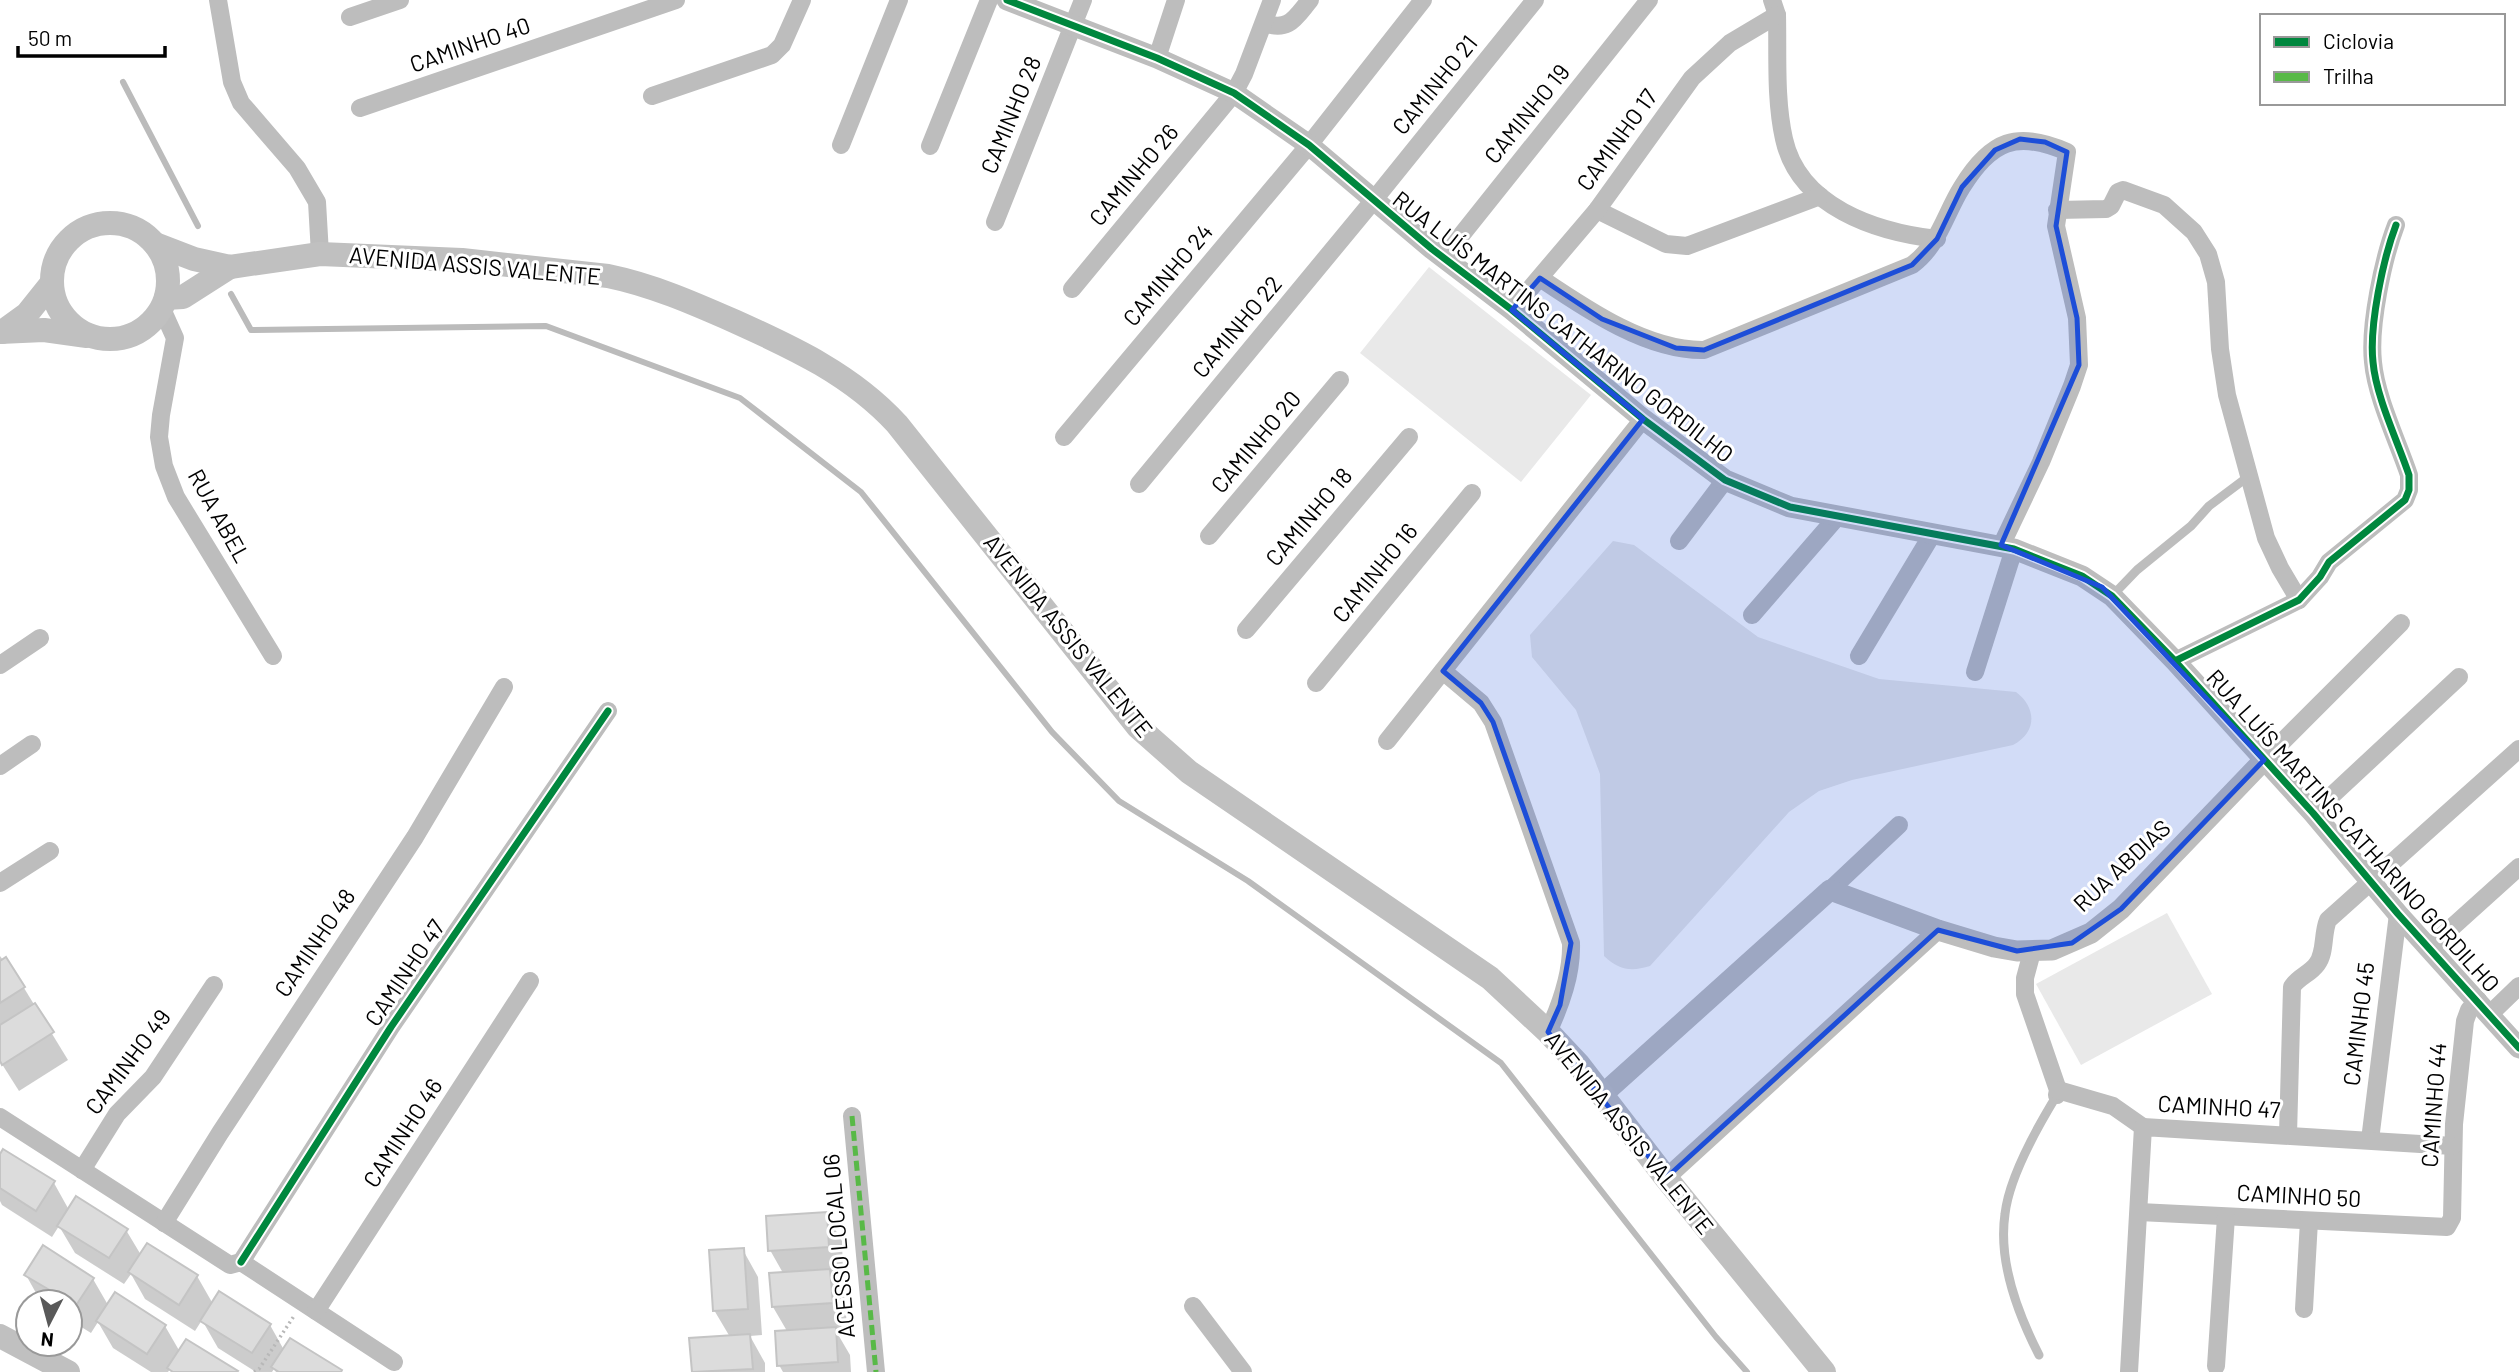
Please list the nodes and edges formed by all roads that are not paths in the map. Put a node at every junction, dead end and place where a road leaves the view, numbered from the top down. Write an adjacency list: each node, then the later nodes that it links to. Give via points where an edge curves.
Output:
1 (218, 0): 34 (street, via 232,82 242,103 297,168 317,202)
2 (400, 0): 16 (street)
3 (676, 0): 22 (street, CAMINHO 40)
4 (802, 0): 21 (street, via 782,45 772,55)
5 (899, 0): 23 (street)
6 (989, 0): 25 (street)
7 (1007, 0): 18 (street, RUA LUÍS MARTINS CATHARINO GORDILHO)
8 (1083, 0): 18 (street, CAMINHO 28)
9 (1176, 0): 19 (street)
10 (1272, 0): 17 (street, CAMINHO 26)
11 (1310, 0): 17 (street, via 1290,23)
12 (1423, 0): 24 (street, CAMINHO 24)
13 (1535, 0): 27 (street, CAMINHO 21)
14 (1649, 0): 35 (street, CAMINHO 19)
15 (1774, 7): 26 (street, via 1784,141 1804,180); 28 (street, CAMINHO 17, via 1692,78)
16 (350, 17)
17 (1264, 23): 20 (street, CAMINHO 26)
18 (1073, 26): 19 (street, RUA LUÍS MARTINS CATHARINO GORDILHO); 30 (street, CAMINHO 28)
19 (1157, 58): 20 (street, RUA LUÍS MARTINS CATHARINO GORDILHO)
20 (1234, 93): 24 (street, RUA LUÍS MARTINS CATHARINO GORDILHO); 39 (street, CAMINHO 26)
21 (652, 96)
22 (360, 108)
23 (841, 145)
24 (1309, 145): 27 (street, RUA LUÍS MARTINS CATHARINO GORDILHO); 46 (street, CAMINHO 24)
25 (930, 146)
26 (1820, 196): 28 (street, via 1687,247 1666,244); 32 (street, via 1866,223)
27 (1373, 201): 35 (street, RUA LUÍS MARTINS CATHARINO GORDILHO); 50 (street, CAMINHO 22)
28 (1597, 210): 37 (street, CAMINHO 17)
29 (2057, 210): 32 (street, via 2067,152 2045,142 2020,139 1994,149 1962,187); 48 (street, via 2106,209 2123,190 2164,205 2201,241 2216,282 2222,368); 56 (street, via 2056,226 2077,318 2079,365)
30 (995, 222)
31 (2396, 225): 58 (street, via 2386,253 2372,345 2376,382 2409,475 2409,490 2406,500 2329,562)
32 (1937, 239): 37 (street, via 1922,258 1902,271 1704,350 1668,346 1602,319)
33 (155, 244): 36 (main road, AVENIDA ASSIS VALENTE); 38 (main road, via 124,225 89,227 61,250); 40 (main road, via 169,279)
34 (320, 254): 36 (main road, AVENIDA ASSIS VALENTE); 93 (main road, AVENIDA ASSIS VALENTE, via 548,267 628,280 768,336 846,379 897,424 1138,727 1189,772 1479,970)
35 (1443, 258): 41 (street, RUA LUÍS MARTINS CATHARINO GORDILHO)
36 (230, 267): 40 (main road, AVENIDA ASSIS VALENTE)
37 (1540, 278): 41 (street, CAMINHO 17)
38 (51, 284): 42 (main road, via 27,314); 43 (main road, via 63,316)
39 (1072, 289)
40 (164, 304): 43 (main road, via 144,329 118,339); 63 (street, RUA ABEL, via 175,338 159,437 164,466 176,496)
41 (1512, 310): 45 (street, RUA LUÍS MARTINS CATHARINO GORDILHO)
42 (1, 332): 43 (main road, via 44,330)
43 (91, 337)
44 (1340, 380): 54 (street, CAMINHO 20)
45 (1643, 419): 49 (street, RUA LUÍS MARTINS CATHARINO GORDILHO); 67 (street)
46 (1064, 437)
47 (1409, 437): 61 (street, CAMINHO 18)
48 (2249, 477): 57 (lane, via 2209,506); 58 (street, via 2271,551)
49 (1725, 480): 52 (street, RUA LUÍS MARTINS CATHARINO GORDILHO, via 1790,507); 55 (street)
50 (1139, 484)
51 (1472, 493): 70 (street, CAMINHO 16)
52 (1837, 517): 53 (street, RUA LUÍS MARTINS CATHARINO GORDILHO); 59 (street)
53 (1933, 533): 56 (street, RUA LUÍS MARTINS CATHARINO GORDILHO); 64 (street)
54 (1209, 536)
55 (1679, 541)
56 (2008, 548): 57 (street, RUA LUÍS MARTINS CATHARINO GORDILHO, via 2082,576); 68 (street)
57 (2112, 596): 65 (street, RUA LUÍS MARTINS CATHARINO GORDILHO)
58 (2299, 600): 65 (street)
59 (1752, 615)
60 (2401, 623): 76 (street)
61 (1246, 630)
62 (40, 638): 66 (street)
63 (273, 656)
64 (1859, 656)
65 (2175, 661): 76 (street, RUA LUÍS MARTINS CATHARINO GORDILHO)
66 (0, 665)
67 (1443, 671): 73 (street); 93 (street, via 1481,703 1493,722 1571,943 1560,1005)
68 (1975, 672)
69 (2459, 677): 78 (street)
70 (1316, 683)
71 (504, 687): 109 (street, CAMINHO 48, via 415,836)
72 (608, 711): 110 (street, CAMINHO 47, via 391,1027)
73 (1387, 741)
74 (32, 744): 77 (street)
75 (2519, 749): 82 (street)
76 (2264, 760): 78 (street, RUA LUÍS MARTINS CATHARINO GORDILHO); 88 (street, RUA ABDIAS, via 2121,909 2071,943)
77 (0, 766)
78 (2313, 813): 82 (street, RUA LUÍS MARTINS CATHARINO GORDILHO)
79 (1899, 825): 84 (street)
80 (50, 851): 83 (street)
81 (2519, 867): 87 (street)
82 (2370, 881): 85 (street, RUA LUÍS MARTINS CATHARINO GORDILHO); 100 (street, via 2328,920 2316,965 2292,987)
83 (0, 883)
84 (1830, 890): 86 (street, RUA ABDIAS); 96 (street)
85 (2398, 914): 87 (street, RUA LUÍS MARTINS CATHARINO GORDILHO); 101 (street, CAMINHO 45)
86 (1938, 930): 88 (street, RUA ABDIAS, via 1994,947); 104 (street)
87 (2429, 948): 92 (street, RUA LUÍS MARTINS CATHARINO GORDILHO)
88 (2032, 952): 95 (street, via 2025,994)
89 (530, 981): 112 (street, CAMINHO 46)
90 (214, 985): 103 (street, CAMINHO 49, via 153,1077 117,1114)
91 (2519, 986): 92 (street)
92 (2484, 1007): 94 (street, RUA LUÍS MARTINS CATHARINO GORDILHO); 102 (street, CAMINHO 44, via 2469,1010 2465,1021)
93 (1548, 1032): 96 (main road, AVENIDA ASSIS VALENTE)
94 (2519, 1048)
95 (2057, 1093): 99 (street, via 2113,1105); 115 (lane, via 2036,1130 2004,1220 2013,1290)
96 (1602, 1094): 104 (main road, AVENIDA ASSIS VALENTE)
97 (852, 1116): 119 (street, ACESSO LOCAL 06)
98 (0, 1117): 103 (street)
99 (2143, 1127): 100 (street, CAMINHO 47); 105 (street, CAMINHO 47)
100 (2288, 1135): 101 (street, CAMINHO 47)
101 (2370, 1140): 102 (street, CAMINHO 47)
102 (2453, 1146): 107 (street, CAMINHO 44)
103 (82, 1170): 109 (street)
104 (1666, 1178): 121 (main road, AVENIDA ASSIS VALENTE)
105 (2139, 1212): 106 (street, CAMINHO 50); 122 (street, CAMINHO 47)
106 (2226, 1217): 108 (street, CAMINHO 50); 117 (street)
107 (2452, 1218): 108 (street, CAMINHO 50, via 2442,1227)
108 (2309, 1221): 113 (street)
109 (164, 1223): 110 (street, via 230,1265)
110 (241, 1262): 112 (street)
111 (1193, 1306): 120 (street)
112 (310, 1307): 116 (street)
113 (2304, 1309)
114 (2, 1341): 118 (main road)
115 (2039, 1355)
116 (394, 1362)
117 (2216, 1366)
118 (68, 1372)
119 (876, 1372)
120 (1243, 1372)
121 (1824, 1372)
122 (2129, 1372)

